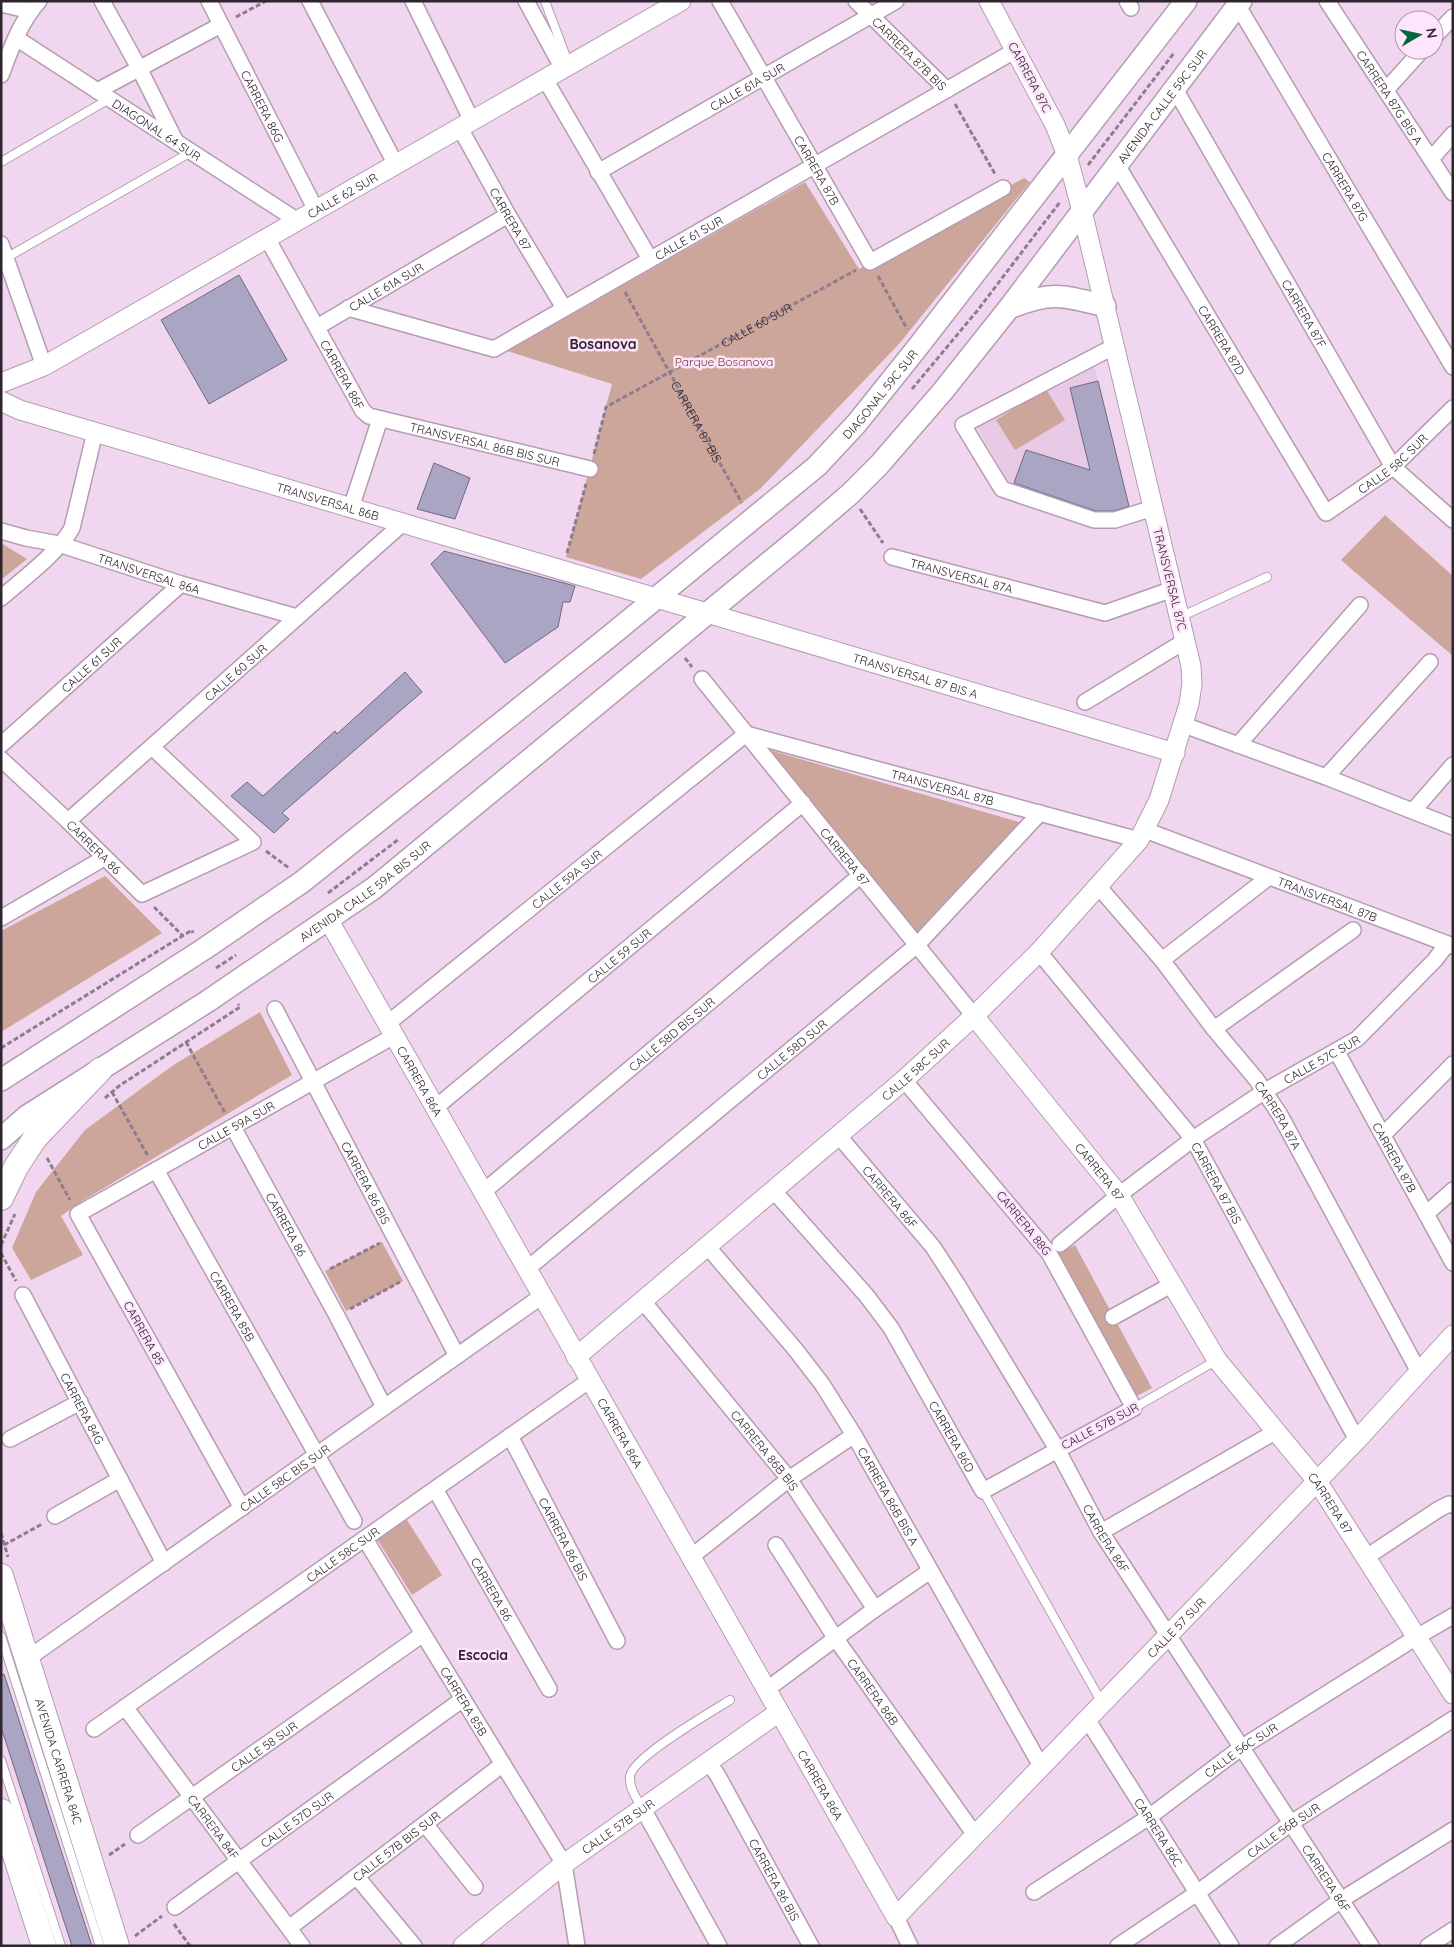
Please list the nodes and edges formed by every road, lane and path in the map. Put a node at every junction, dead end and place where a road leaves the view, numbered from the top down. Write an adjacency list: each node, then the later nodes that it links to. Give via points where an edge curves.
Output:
1 (102, 1): 27 (street)
2 (209, 1): 20 (street, CARRERA 86G)
3 (266, 1): 20 (path)
4 (310, 1): 42 (street)
5 (413, 1): 35 (street, CARRERA 87)
6 (526, 1): 26 (street)
7 (545, 1): 26 (lane)
8 (681, 1): 26 (street, CALLE 62 SUR)
9 (720, 1): 29 (street, CARRERA 87B)
10 (856, 1): 18 (street, CARRERA 87B BIS)
11 (896, 1): 18 (street, CALLE 61A SUR)
12 (989, 1): 23 (street, CARRERA 87C)
13 (1186, 1): 39 (main road)
14 (1327, 1): 33 (street, CARRERA 87G BIS A)
15 (8, 4): 17 (street)
16 (1239, 4): 31 (main road, AVENIDA CALLE 59C SUR); 66 (street, CARRERA 87G)
17 (35, 6): 22 (street)
18 (871, 16): 29 (street, CALLE 61A SUR); 32 (street, CARRERA 87B BIS)
19 (1453, 16): 21 (street)
20 (221, 25): 27 (street); 49 (street, CARRERA 86G)
21 (1444, 26)
22 (16, 38): 28 (street); 34 (street, DIAGONAL 64 SUR)
23 (1016, 50): 32 (street, CALLE 61 SUR); 39 (street, CARRERA 87C)
24 (1175, 52): 45 (path)
25 (1413, 60): 33 (street)
26 (566, 67): 30 (street, CALLE 62 SUR)
27 (140, 68): 34 (street); 37 (street)
28 (1, 75)
29 (764, 77): 44 (street, CARRERA 87B); 46 (street, CALLE 61A SUR)
30 (545, 79): 35 (street, CALLE 62 SUR); 46 (street)
31 (1175, 89): 43 (main road, AVENIDA CALLE 59C SUR); 73 (street, CARRERA 87F)
32 (947, 90): 44 (street, CALLE 61 SUR); 47 (path, CARRERA 87B BIS)
33 (1386, 90): 40 (street, CARRERA 87G BIS A)
34 (104, 95): 37 (street, DIAGONAL 64 SUR); 41 (lane)
35 (466, 124): 42 (street, CALLE 62 SUR); 51 (street, CARRERA 87)
36 (1453, 134): 40 (street)
37 (175, 141): 38 (street, DIAGONAL 64 SUR)
38 (191, 151): 52 (street, DIAGONAL 64 SUR); 54 (lane)
39 (1067, 155): 50 (street, TRANSVERSAL 87C); 90 (main road, DIAGONAL 59C SUR, via 839,443 805,476)
40 (1431, 159): 48 (street, CARRERA 87G BIS A)
41 (1, 162)
42 (396, 165): 49 (street, CALLE 62 SUR)
43 (1117, 165): 50 (main road, AVENIDA CALLE 59C SUR); 79 (street, CARRERA 87D)
44 (814, 166): 55 (street, CALLE 61 SUR); 56 (street, CARRERA 87B)
45 (1087, 166)
46 (598, 172): 55 (street)
47 (1003, 188): 56 (street)
48 (1453, 193)
49 (316, 210): 52 (street, CALLE 62 SUR)
50 (1082, 212): 58 (street, TRANSVERSAL 87C); 61 (main road)
51 (508, 215): 59 (street, CALLE 61A SUR); 60 (street, CARRERA 87)
52 (298, 221): 53 (street, CALLE 62 SUR)
53 (267, 238): 62 (street, CARRERA 86F); 65 (street, CALLE 62 SUR)
54 (4, 251): 65 (street)
55 (650, 259): 57 (street, CALLE 61 SUR)
56 (870, 262): 63 (path); 67 (path, CALLE 60 SUR)
57 (617, 278): 60 (street, CALLE 61 SUR); 67 (path, CARRERA 87 BIS)
58 (1105, 306): 61 (main road, via 1058,296 1033,298); 64 (street, TRANSVERSAL 87C)
59 (348, 308): 60 (street, CALLE 61 SUR, via 494,349); 62 (street, CALLE 61A SUR)
60 (564, 308)
61 (1009, 308): 75 (main road, via 943,391)
62 (317, 326): 71 (street, CARRERA 86F, via 363,411)
63 (908, 332)
64 (1114, 346): 77 (street, TRANSVERSAL 87C); 77 (street, via 963,425 1002,489 1094,520 1115,520)
65 (44, 366): 68 (street, CALLE 62 SUR)
66 (1453, 367)
67 (670, 372): 74 (path, CALLE 60 SUR, via 606,407); 78 (path, CARRERA 87 BIS)
68 (1, 383)
69 (1, 401): 72 (street, TRANSVERSAL 86B, via 20,410)
70 (1453, 408): 73 (street, CALLE 58C SUR)
71 (380, 418): 74 (street, TRANSVERSAL 86B BIS SUR); 76 (street)
72 (95, 432): 76 (street, TRANSVERSAL 86B); 83 (street, via 72,528)
73 (1393, 467): 79 (street, CALLE 58C SUR); 80 (street, CARRERA 87F)
74 (590, 469): 85 (path, CALLE 60 SUR)
75 (850, 494): 84 (path); 92 (main road)
76 (351, 508): 81 (street, TRANSVERSAL 86B)
77 (1153, 508): 88 (street, TRANSVERSAL 87C)
78 (746, 512)
79 (1326, 514)
80 (1453, 520)
81 (402, 524): 85 (street, TRANSVERSAL 86B); 93 (street, CALLE 60 SUR)
82 (1, 531): 83 (street, TRANSVERSAL 86A)
83 (59, 544): 87 (street, TRANSVERSAL 86A); 89 (street)
84 (892, 557): 88 (street, TRANSVERSAL 87A, via 1105,613)
85 (563, 571): 90 (street, TRANSVERSAL 86B)
86 (1267, 577): 94 (lane)
87 (181, 584): 93 (street, TRANSVERSAL 86A); 101 (street, CALLE 61 SUR)
88 (1173, 589): 94 (street, TRANSVERSAL 87C)
89 (1, 598)
90 (656, 599): 92 (street, TRANSVERSAL 87 BIS A); 129 (main road, via 310,876)
91 (1360, 605): 102 (street)
92 (707, 613): 104 (street, TRANSVERSAL 87 BIS A); 124 (main road, AVENIDA CALLE 59A BIS SUR, via 374,888)
93 (297, 617): 103 (street, CALLE 60 SUR)
94 (1180, 617): 95 (street, TRANSVERSAL 87C)
95 (1185, 641): 98 (street); 99 (street, TRANSVERSAL 87C, via 1192,684)
96 (1430, 662): 107 (street)
97 (702, 679): 100 (street, CARRERA 87)
98 (1085, 702)
99 (1184, 725): 102 (street); 104 (street, CALLE 58C SUR)
100 (746, 734): 108 (street, CARRERA 87); 110 (street, TRANSVERSAL 87B); 138 (street, CALLE 59A SUR)
101 (1, 745)
102 (1238, 745): 107 (street)
103 (152, 747): 111 (street, CALLE 60 SUR); 115 (street)
104 (1175, 753): 114 (street, CALLE 58C SUR, via 1159,800)
105 (1, 759): 111 (street, CARRERA 86)
106 (1453, 765): 109 (street)
107 (1326, 777): 109 (street)
108 (802, 803): 118 (street, CARRERA 87); 150 (street, CALLE 59 SUR)
109 (1413, 811): 112 (street)
110 (1040, 813): 114 (street, TRANSVERSAL 87B); 127 (street, CALLE 58D SUR)
111 (68, 821): 116 (street, CARRERA 86)
112 (1453, 827)
113 (406, 833): 122 (path)
114 (1142, 835): 119 (street, TRANSVERSAL 87B); 120 (street, CALLE 58C SUR)
115 (253, 842): 117 (path); 121 (street)
116 (104, 858): 121 (street, CARRERA 86); 123 (street)
117 (289, 868)
118 (861, 875): 127 (street, CARRERA 87); 162 (street, CALLE 58D BIS SUR)
119 (1269, 877): 128 (street, TRANSVERSAL 87B); 132 (street)
120 (1098, 886): 130 (street, CALLE 58C SUR); 132 (street, CARRERA 87A)
121 (142, 894): 126 (path)
122 (321, 898)
123 (5, 911)
124 (329, 921): 134 (main road, AVENIDA CALLE 59A BIS SUR); 138 (street, CARRERA 86A)
125 (1353, 930): 137 (street)
126 (183, 936): 129 (path, via 192,930); 140 (path)
127 (917, 945): 136 (street, CARRERA 87); 172 (street, CALLE 58D SUR)
128 (1450, 945): 141 (street, CALLE 57C SUR, via 1358,1039)
129 (204, 949): 133 (path); 144 (main road)
130 (1039, 952): 136 (street, CALLE 58C SUR); 155 (street, CARRERA 87 BIS)
131 (240, 953): 133 (path)
132 (1162, 960): 137 (street, CARRERA 87A)
133 (216, 968): 134 (path)
134 (228, 988): 139 (path, via 240,1007); 143 (main road, AVENIDA CALLE 59A BIS SUR)
135 (275, 1009): 146 (street, CARRERA 86 BIS)
136 (974, 1016): 145 (street, CALLE 58C SUR); 163 (street, CARRERA 87)
137 (1214, 1029): 147 (street, CARRERA 87A)
138 (391, 1030): 146 (street, CALLE 59A SUR); 150 (street, CARRERA 86A)
139 (186, 1042): 148 (path); 151 (path)
140 (1, 1048)
141 (1337, 1052): 147 (street, CALLE 57C SUR); 152 (street, CARRERA 87B)
142 (1453, 1064): 152 (street)
143 (100, 1070): 154 (main road, AVENIDA CALLE 59A BIS SUR, via 27,1116); 164 (main road, via 35,1138)
144 (1, 1080)
145 (904, 1080): 153 (street, CALLE 58C SUR); 189 (street, CARRERA 88G, via 1049,1253)
146 (313, 1082): 151 (street, CALLE 59A SUR); 167 (street, CARRERA 86 BIS)
147 (1265, 1091): 155 (street, CALLE 57C SUR); 185 (street, CARRERA 87A)
148 (112, 1092): 149 (path); 159 (path)
149 (100, 1102)
150 (435, 1108): 162 (street, CARRERA 86A)
151 (233, 1127): 159 (street, CALLE 59A SUR); 174 (street, CARRERA 86)
152 (1382, 1134): 166 (street, CARRERA 87B)
153 (838, 1135): 160 (street, CALLE 58C SUR); 195 (street, CARRERA 86F, via 933,1247)
154 (1, 1139)
155 (1193, 1139): 163 (street, CALLE 57C SUR); 194 (street, CARRERA 87 BIS)
156 (52, 1150): 157 (path)
157 (47, 1158): 158 (path); 165 (path)
158 (42, 1164)
159 (156, 1170): 165 (street, CALLE 59A SUR); 196 (street, CARRERA 85B)
160 (773, 1190): 169 (street, CALLE 58C SUR); 201 (street, CARRERA 86D, via 891,1328)
161 (1453, 1190): 166 (street)
162 (483, 1192): 172 (street, CARRERA 86A)
163 (1119, 1194): 168 (street, CALLE 57C SUR); 175 (street, CARRERA 87)
164 (1, 1198)
165 (78, 1214): 203 (street, CARRERA 85)
166 (1426, 1214): 171 (street, CARRERA 87B)
167 (393, 1236): 173 (street, CARRERA 86 BIS); 174 (path)
168 (1060, 1244)
169 (707, 1246): 178 (street, CALLE 58C SUR); 191 (street, CARRERA 86B BIS A, via 795,1349)
170 (1, 1253): 176 (path)
171 (1453, 1263)
172 (527, 1269): 177 (street, CARRERA 86A)
173 (414, 1275): 179 (path); 182 (street, CARRERA 86 BIS)
174 (315, 1277): 179 (street, CARRERA 86)
175 (1171, 1284): 180 (street); 184 (street, CARRERA 87)
176 (24, 1295): 187 (street, CARRERA 84G)
177 (542, 1296): 182 (street, CALLE 58C BIS SUR); 183 (street, CARRERA 86A)
178 (642, 1300): 183 (street, CALLE 58C SUR); 198 (street, CARRERA 86B BIS)
179 (337, 1316): 188 (street, CARRERA 86)
180 (1113, 1317)
181 (1453, 1336): 185 (street, CALLE 57 SUR)
182 (457, 1356): 188 (street, CALLE 58C BIS SUR)
183 (576, 1356): 186 (street, CARRERA 86A)
184 (1217, 1360): 189 (lane, CALLE 57B SUR); 190 (street, CARRERA 87)
185 (1419, 1372): 194 (street, CALLE 57 SUR)
186 (590, 1380): 192 (street, CALLE 58C SUR); 210 (street, CARRERA 86A)
187 (80, 1402): 193 (street); 197 (street, CARRERA 84G)
188 (384, 1407): 196 (street, CALLE 58C BIS SUR)
189 (1134, 1408): 195 (street, CALLE 57B SUR)
190 (1275, 1432): 199 (street, CARRERA 87); 206 (street)
191 (854, 1435): 198 (street); 213 (street, CARRERA 86B BIS A)
192 (510, 1436): 200 (street, CALLE 58C SUR); 222 (street, CARRERA 86 BIS)
193 (10, 1439)
194 (1357, 1440): 199 (street, CALLE 57 SUR)
195 (1057, 1449): 201 (street, CALLE 57B SUR); 206 (street, CARRERA 86F)
196 (316, 1455): 203 (street, CALLE 58C BIS SUR); 205 (street, CARRERA 85B)
197 (120, 1479): 204 (street); 212 (street, CARRERA 84G)
198 (789, 1479): 210 (street); 215 (street, CARRERA 86B BIS)
199 (1316, 1481): 211 (street, CARRERA 87); 218 (street, CALLE 57 SUR)
200 (435, 1489): 207 (street, CALLE 58C SUR); 224 (street, CARRERA 86)
201 (983, 1491): 229 (lane, CARRERA 86D)
202 (1451, 1505): 211 (street, via 1439,1509)
203 (242, 1508): 212 (street, CALLE 58C BIS SUR)
204 (55, 1516): 208 (path)
205 (354, 1521)
206 (1101, 1532): 218 (street, CARRERA 86F)
207 (365, 1539): 217 (street, CARRERA 85B); 230 (street, CALLE 58C SUR)
208 (4, 1545)
209 (776, 1545): 221 (street, CARRERA 86B)
210 (691, 1557): 225 (street, CARRERA 86A)
211 (1365, 1558): 220 (street, CARRERA 87)
212 (164, 1563): 223 (street, CALLE 58C BIS SUR)
213 (930, 1571): 215 (street); 239 (street, CARRERA 86B BIS A)
214 (1, 1576): 223 (main road, AVENIDA CARRERA 84C)
215 (875, 1609): 221 (street)
216 (1453, 1616): 220 (street, CALLE 56C SUR)
217 (423, 1634): 227 (street, CARRERA 85B); 240 (street, CALLE 58 SUR)
218 (1169, 1634): 229 (street, CALLE 57 SUR); 235 (street, CARRERA 86F)
219 (1, 1636): 264 (lane)
220 (1415, 1638): 226 (street, CARRERA 87); 235 (street, CALLE 56C SUR)
221 (836, 1639): 225 (street); 248 (street, CARRERA 86B)
222 (617, 1641)
223 (27, 1659): 261 (main road, AVENIDA CARRERA 84C)
224 (549, 1689)
225 (766, 1690): 231 (street, CARRERA 86A)
226 (1453, 1694)
227 (463, 1699): 238 (street, CARRERA 85B); 250 (street, CALLE 57D SUR)
228 (730, 1700): 241 (lane, via 636,1765 630,1785)
229 (1102, 1703): 232 (street, CALLE 57 SUR)
230 (125, 1707): 234 (street, CALLE 58C SUR); 240 (street, CARRERA 84F)
231 (779, 1712): 237 (street, CALLE 57B SUR); 258 (street, CARRERA 86A)
232 (1087, 1719): 239 (street, CALLE 57 SUR); 243 (street, CARRERA 86C)
233 (1453, 1720): 244 (street, CALLE 56B SUR)
234 (94, 1729)
235 (1242, 1747): 243 (street, CALLE 56C SUR); 244 (street, CARRERA 86F)
236 (1, 1760): 263 (lane)
237 (708, 1761): 241 (street, CALLE 57B SUR); 271 (street, CARRERA 86 BIS)
238 (503, 1764): 245 (street, CALLE 57B BIS SUR); 251 (street, CARRERA 85B)
239 (1041, 1766): 248 (street, CALLE 57 SUR)
240 (192, 1797): 247 (street, CALLE 58 SUR); 250 (street, CARRERA 84F)
241 (642, 1807): 251 (street, CALLE 57B SUR); 270 (street)
242 (1, 1811): 262 (main road)
243 (1149, 1817): 254 (street, CALLE 56C SUR); 255 (street, CARRERA 86C)
244 (1291, 1823): 255 (street, CALLE 56B SUR); 256 (street, CARRERA 86F)
245 (425, 1824): 252 (street, CALLE 57B BIS SUR); 253 (street)
246 (1453, 1830): 256 (street)
247 (138, 1835): 249 (path)
248 (975, 1835): 258 (street, CALLE 57 SUR)
249 (105, 1858)
250 (239, 1861): 257 (street, CALLE 57D SUR); 259 (street, CARRERA 84F)
251 (564, 1864): 268 (street, CALLE 57B SUR); 269 (street)
252 (356, 1876): 259 (street, CALLE 57B BIS SUR); 267 (street)
253 (475, 1887)
254 (1034, 1892)
255 (1197, 1893): 273 (street, CALLE 56B SUR); 274 (street, CARRERA 86C)
256 (1341, 1900): 275 (street); 276 (street, CARRERA 86F)
257 (170, 1910): 261 (path); 265 (path)
258 (896, 1917): 272 (street, CARRERA 86A)
259 (289, 1928): 266 (street, CARRERA 84F)
260 (1453, 1930): 277 (street)
261 (123, 1943)
262 (44, 1946)
263 (61, 1946)
264 (100, 1946)
265 (190, 1946)
266 (302, 1946)
267 (414, 1946)
268 (463, 1946)
269 (577, 1946)
270 (719, 1946)
271 (811, 1946)
272 (910, 1946)
273 (1118, 1946)
274 (1230, 1946)
275 (1277, 1946)
276 (1371, 1946)
277 (1428, 1946)

